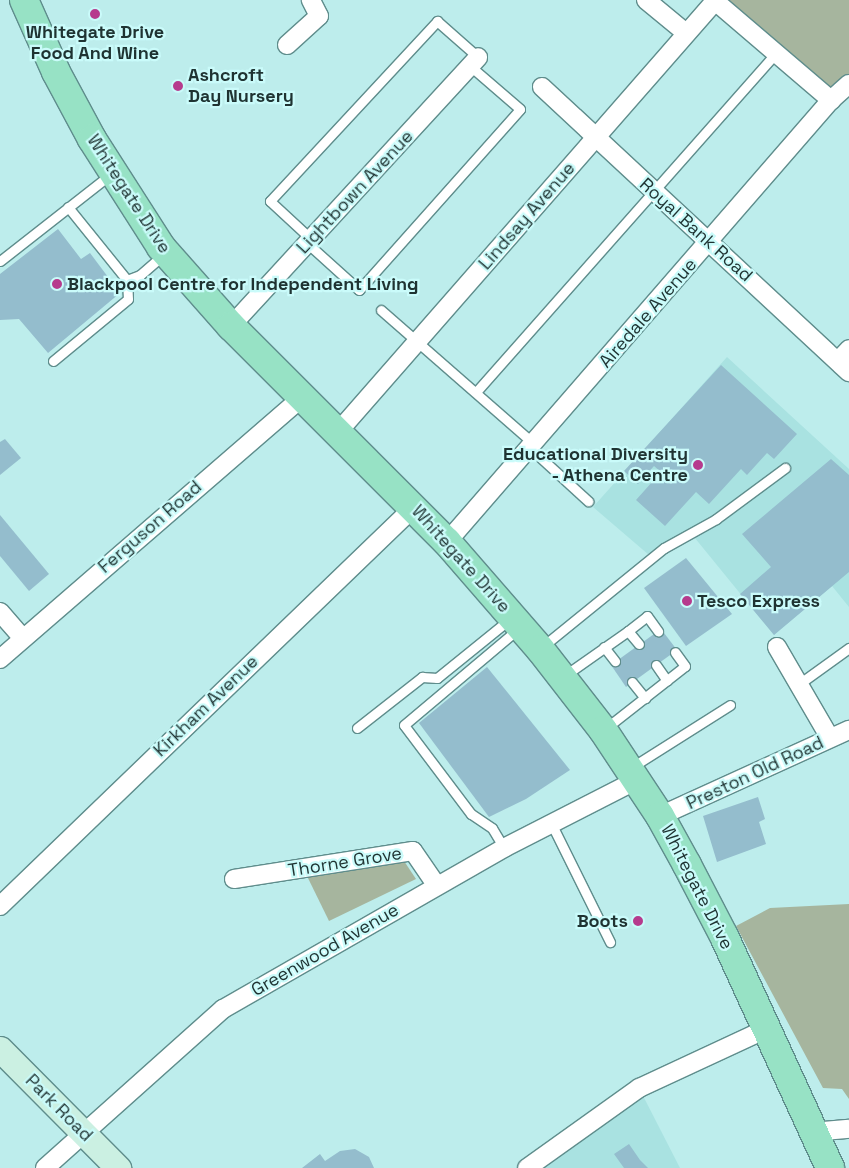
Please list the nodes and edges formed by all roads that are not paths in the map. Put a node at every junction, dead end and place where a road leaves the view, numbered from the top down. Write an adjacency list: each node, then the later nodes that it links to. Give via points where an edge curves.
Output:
1 (24, 0): 12 (main road, Whitegate Drive, via 31,23 56,72)
2 (311, 0): 6 (street, via 319,16)
3 (646, 0): 5 (street)
4 (716, 1): 5 (street, Lindsay Avenue); 7 (street)
5 (686, 33): 11 (street, Lindsay Avenue)
6 (288, 45)
7 (776, 53): 10 (street); 13 (lane)
8 (474, 62): 15 (street, Lightbown Avenue); 15 (lane, via 437,21 270,202); 15 (lane, via 520,109 359,290)
9 (542, 87): 11 (street, Royal Bank Road)
10 (842, 94): 16 (street, Airedale Avenue)
11 (595, 138): 13 (street, Royal Bank Road); 22 (street, Lindsay Avenue)
12 (113, 172): 14 (lane); 17 (main road, Whitegate Drive)
13 (654, 191): 16 (street, Royal Bank Road); 25 (lane)
14 (68, 206): 18 (lane); 19 (lane)
15 (309, 241): 21 (street, Lightbown Avenue)
16 (709, 241): 24 (street, Royal Bank Road); 28 (street, Airedale Avenue)
17 (166, 252): 19 (lane, via 140,275); 21 (main road, Whitegate Drive)
18 (0, 261)
19 (127, 280): 23 (lane, via 128,299)
20 (381, 310): 22 (lane)
21 (231, 326): 26 (main road, Whitegate Drive)
22 (418, 342): 25 (lane); 27 (street, Lindsay Avenue)
23 (53, 361)
24 (845, 361)
25 (476, 392): 28 (lane)
26 (302, 397): 27 (main road, Whitegate Drive); 37 (street, Ferguson Road)
27 (338, 432): 31 (main road, Whitegate Drive)
28 (532, 446): 30 (lane); 32 (street, Airedale Avenue)
29 (784, 468): 41 (lane, via 716,519 664,548)
30 (588, 501)
31 (414, 507): 32 (main road, Whitegate Drive); 63 (street, Kirkham Avenue)
32 (446, 542): 34 (main road, Whitegate Drive)
33 (0, 612): 37 (street)
34 (517, 622): 41 (main road, Whitegate Drive); 53 (lane, via 437,678 422,677); 60 (lane, via 404,725 471,814 492,828)
35 (628, 631): 36 (lane, via 647,616); 38 (lane); 39 (lane)
36 (658, 631)
37 (22, 637): 44 (street, Ferguson Road)
38 (639, 644)
39 (604, 647): 45 (lane); 47 (lane)
40 (777, 647): 50 (street)
41 (540, 648): 47 (main road, Whitegate Drive)
42 (849, 648): 50 (lane)
43 (675, 652): 48 (lane, via 685,666)
44 (0, 659)
45 (615, 661)
46 (656, 665): 48 (lane)
47 (563, 677): 54 (main road, Whitegate Drive)
48 (667, 681): 51 (lane)
49 (632, 682): 51 (lane)
50 (799, 684): 56 (street)
51 (645, 698): 54 (lane)
52 (730, 705): 57 (lane)
53 (357, 728)
54 (604, 730): 57 (main road, Whitegate Drive)
55 (849, 730): 56 (street, Preston Old Road)
56 (830, 738): 58 (street, Preston Old Road)
57 (633, 774): 58 (main road, Whitegate Drive); 59 (street, Greenwood Avenue)
58 (660, 816): 65 (main road, Whitegate Drive, via 724,936)
59 (551, 823): 60 (street, Greenwood Avenue); 64 (lane)
60 (504, 848): 62 (street, Greenwood Avenue)
61 (234, 878): 62 (street, Thorne Grove, via 413,852)
62 (437, 886): 69 (street, Greenwood Avenue, via 223,1008)
63 (0, 906)
64 (610, 942)
65 (766, 1030): 68 (main road, Whitegate Drive); 72 (street, via 639,1088)
66 (0, 1049): 69 (main road, Park Road)
67 (849, 1129): 68 (street)
68 (812, 1132): 73 (main road, Whitegate Drive)
69 (84, 1134): 70 (street, Greenwood Avenue); 71 (main road, Park Road)
70 (45, 1168)
71 (118, 1168)
72 (527, 1168)
73 (830, 1168)

